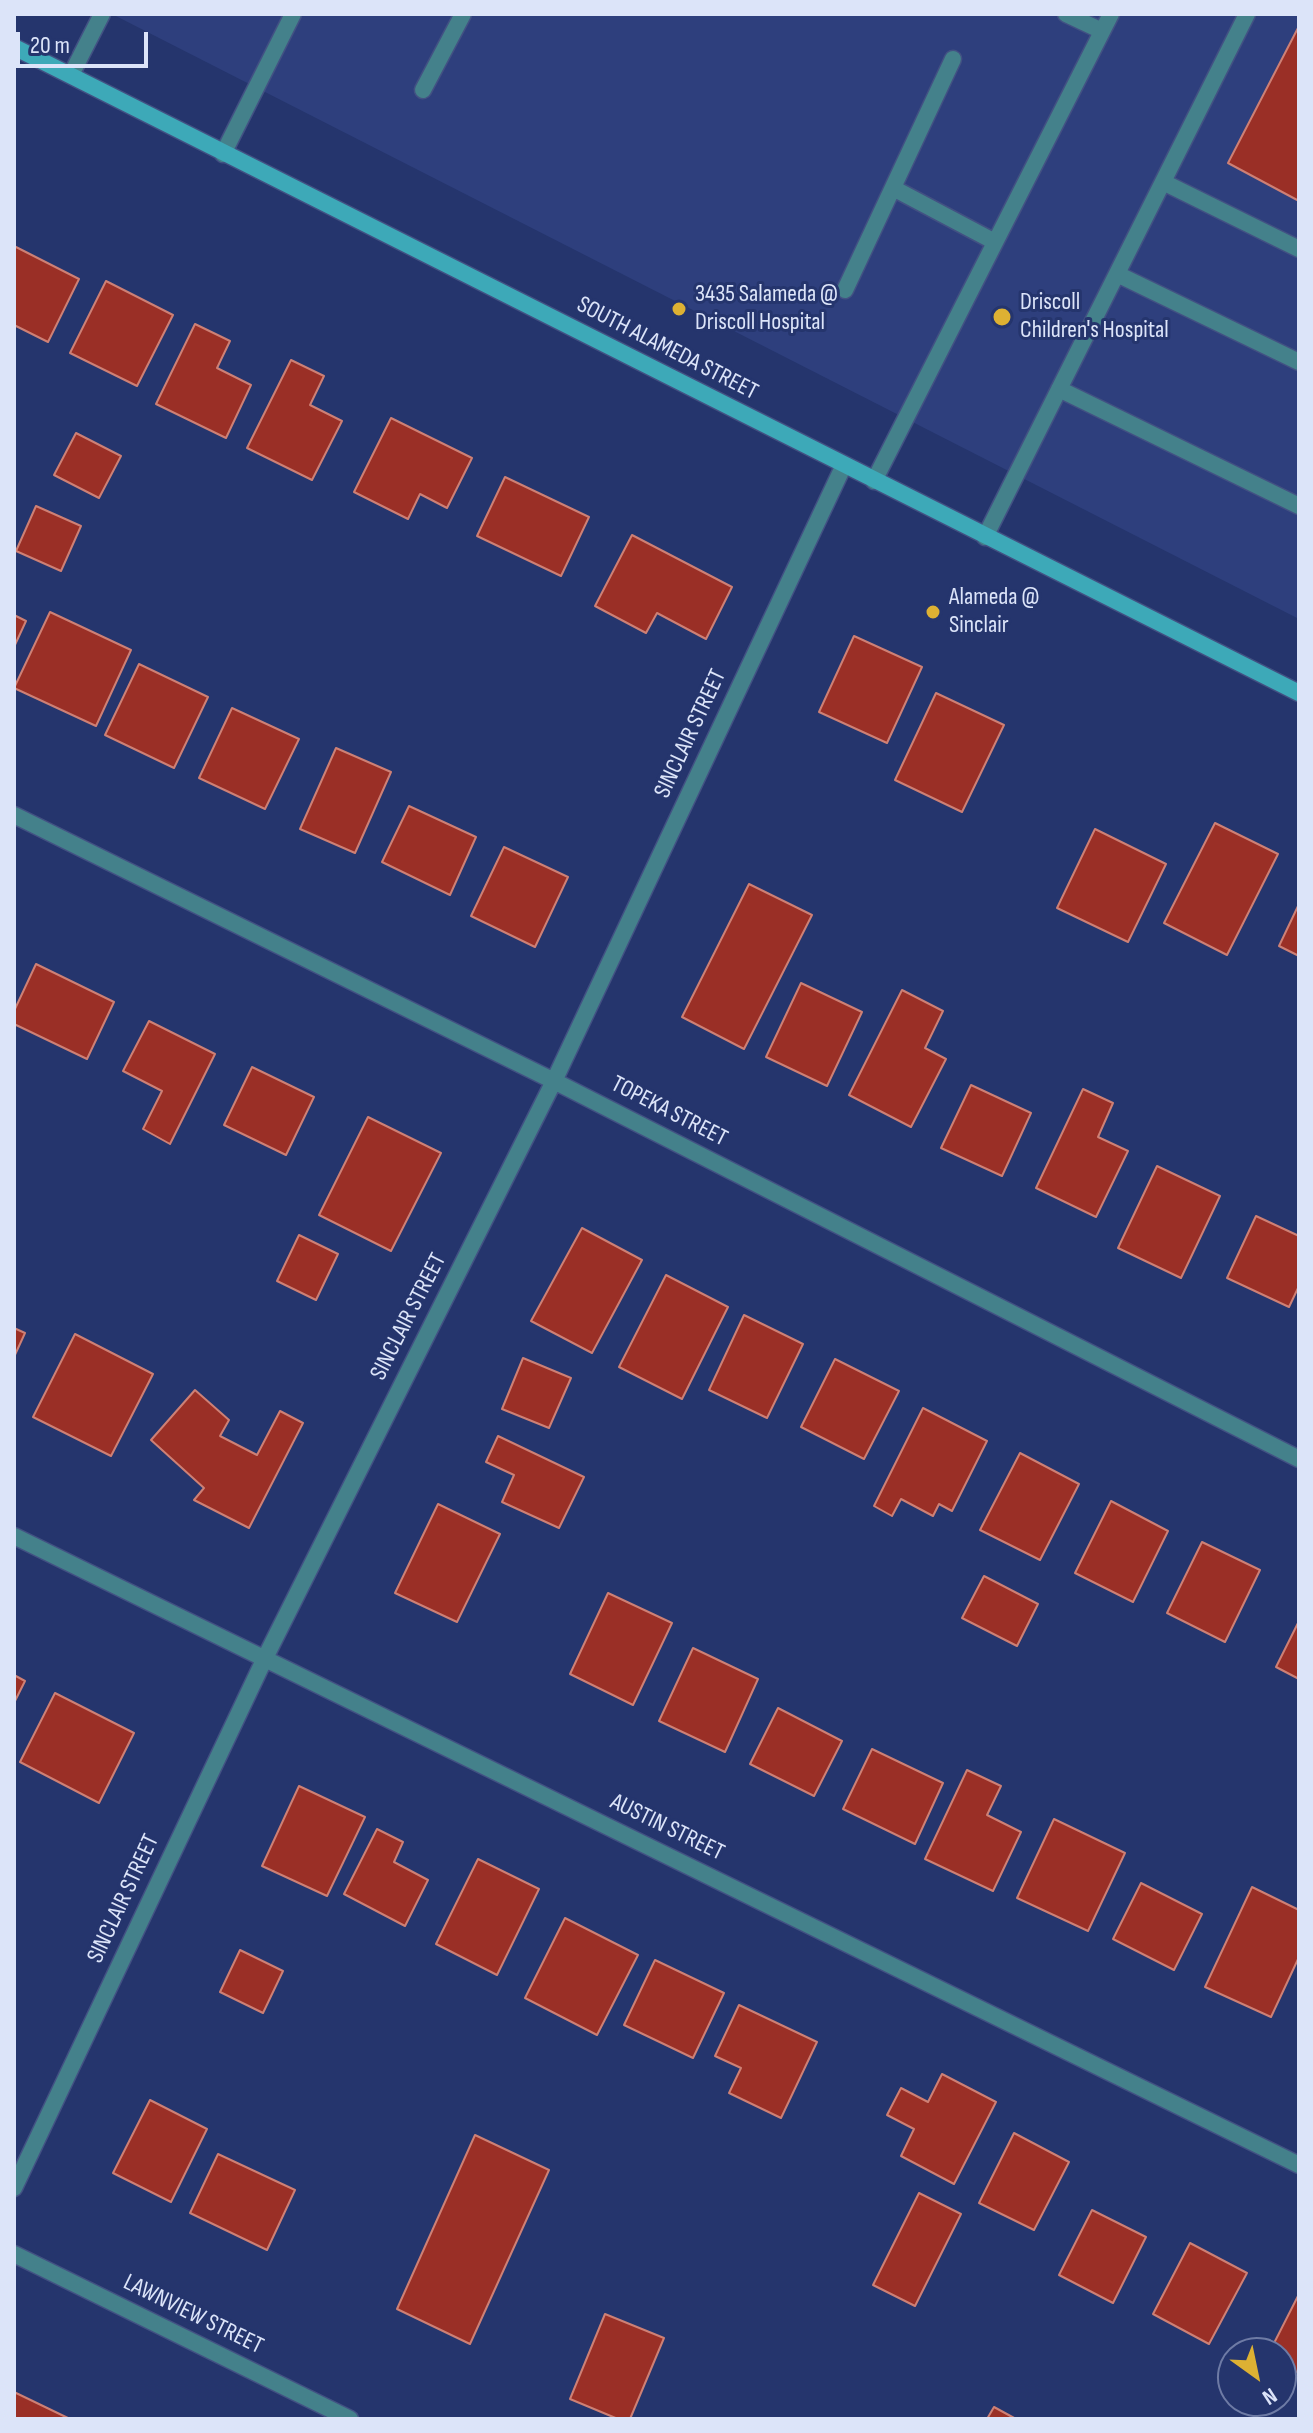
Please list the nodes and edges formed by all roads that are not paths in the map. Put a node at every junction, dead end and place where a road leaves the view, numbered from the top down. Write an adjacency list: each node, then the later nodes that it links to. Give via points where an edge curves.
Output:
1 (102, 14): 10 (street)
2 (293, 14): 12 (street)
3 (463, 14): 11 (street)
4 (1066, 14): 7 (street)
5 (1111, 14): 7 (street)
6 (1247, 14): 13 (street)
7 (1102, 31): 15 (street)
8 (14, 47): 10 (main road, SOUTH ALAMEDA STREET)
9 (953, 59): 14 (street)
10 (71, 75): 12 (main road, SOUTH ALAMEDA STREET)
11 (423, 90)
12 (223, 154): 21 (main road, SOUTH ALAMEDA STREET)
13 (1163, 182): 16 (street); 17 (street)
14 (893, 188): 15 (street); 18 (street)
15 (995, 242): 22 (street)
16 (1299, 249)
17 (1117, 274): 19 (street); 20 (street)
18 (845, 290)
19 (1299, 362)
20 (1059, 389): 23 (street); 24 (street)
21 (844, 465): 22 (main road, SOUTH ALAMEDA STREET); 27 (street, SINCLAIR STREET)
22 (874, 481): 24 (main road, SOUTH ALAMEDA STREET)
23 (1299, 506)
24 (985, 537): 25 (main road, SOUTH ALAMEDA STREET)
25 (1299, 693)
26 (14, 815): 27 (street, TOPEKA STREET)
27 (554, 1081): 28 (street, TOPEKA STREET); 30 (street, SINCLAIR STREET)
28 (1299, 1459)
29 (14, 1536): 30 (street, AUSTIN STREET)
30 (265, 1658): 31 (street, AUSTIN STREET); 32 (street, SINCLAIR STREET)
31 (1299, 2165)
32 (14, 2188)
33 (14, 2254): 34 (street, LAWNVIEW STREET)
34 (350, 2419)

